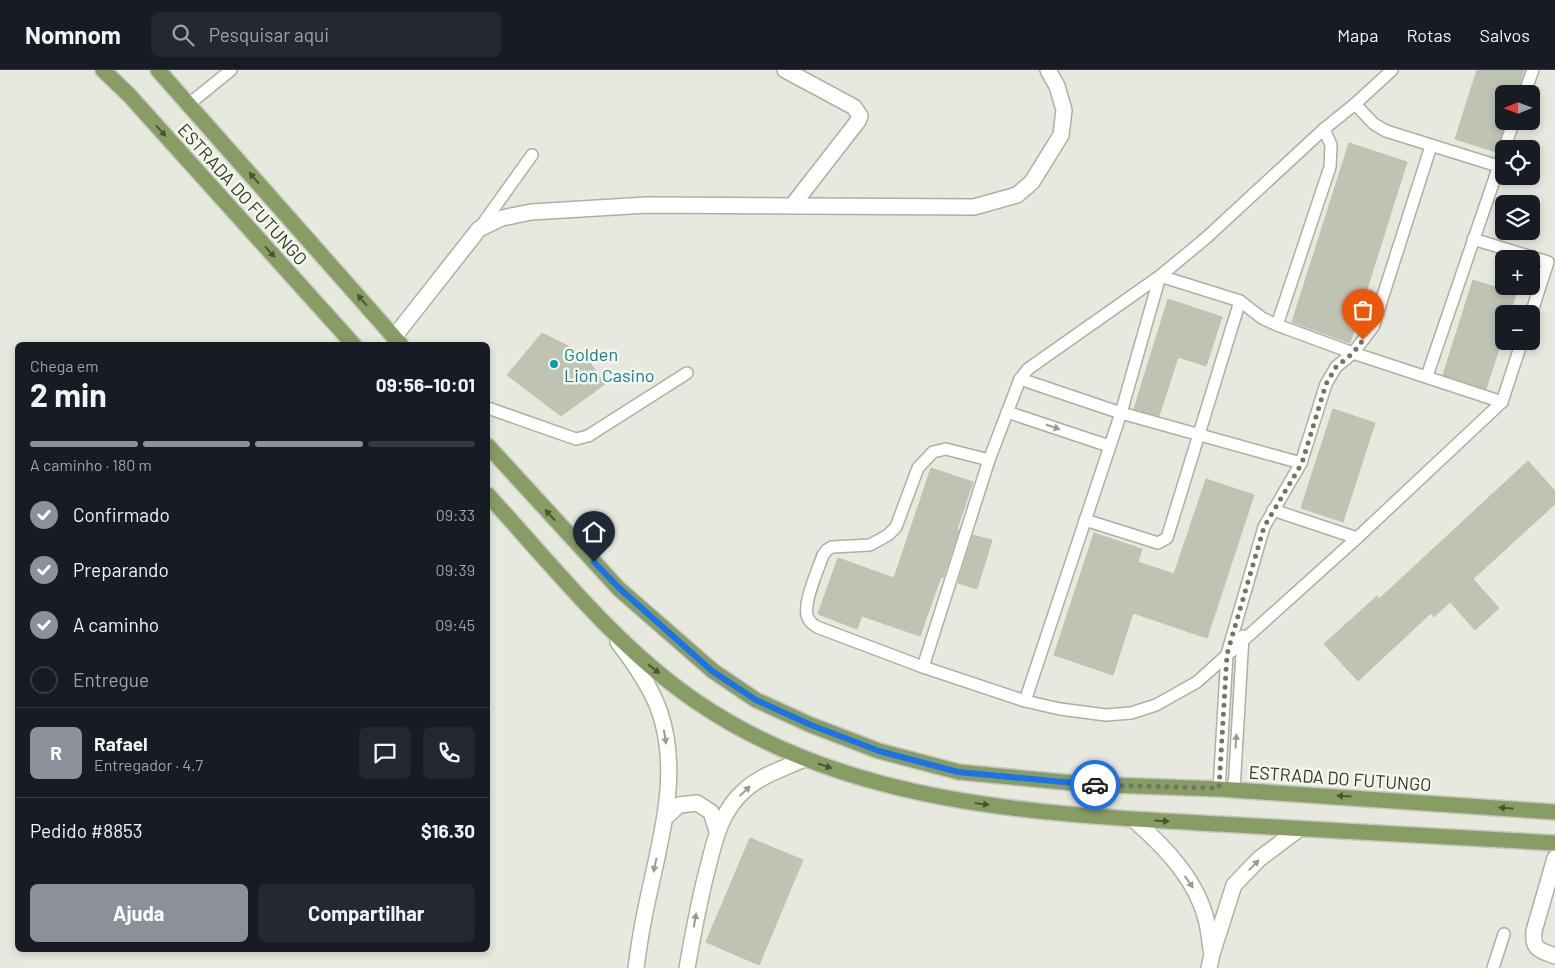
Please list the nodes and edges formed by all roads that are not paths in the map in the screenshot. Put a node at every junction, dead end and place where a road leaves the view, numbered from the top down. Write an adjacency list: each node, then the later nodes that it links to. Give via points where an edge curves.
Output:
1 (103, 70): 24 (main road, ESTRADA DO FUTUNGO, one-way to 24)
2 (158, 70): 9 (main road, ESTRADA DO FUTUNGO)
3 (231, 70): 9 (lane)
4 (785, 70): 16 (street, via 854,107 860,116)
5 (1048, 70): 16 (street, via 1064,110 1061,134 1032,182 1017,195 974,207)
6 (1392, 70): 10 (lane)
7 (1533, 70): 8 (lane)
8 (1527, 85)
9 (189, 104): 23 (main road, ESTRADA DO FUTUNGO, one-way to 9)
10 (1355, 104): 11 (lane); 12 (lane, via 1374,124 1386,131)
11 (1324, 128): 19 (lane, via 1206,238); 22 (lane, via 1331,145 1330,166)
12 (1431, 146): 14 (lane); 26 (lane, via 1372,327)
13 (532, 155): 17 (lane)
14 (1495, 165)
15 (1495, 175): 18 (lane)
16 (792, 206): 17 (street, via 648,205 531,212 502,218)
17 (479, 228): 23 (street)
18 (1473, 239): 21 (lane, via 1548,262); 28 (lane)
19 (1160, 276): 20 (lane); 29 (lane, via 1028,369); 33 (lane)
20 (1240, 301): 22 (lane); 34 (lane)
21 (1534, 305)
22 (1277, 325): 26 (lane)
23 (397, 341)
24 (351, 342)
25 (1519, 350): 30 (lane)
26 (1353, 353): 28 (lane); 38 (lane, via 1336,367 1326,384)
27 (687, 373): 31 (lane, via 588,436 576,439)
28 (1427, 376): 30 (lane)
29 (1020, 379): 32 (lane); 33 (lane)
30 (1502, 402): 42 (lane)
31 (490, 409)
32 (1007, 412): 35 (lane, one-way to 35); 37 (lane)
33 (1121, 413): 34 (lane); 35 (lane)
34 (1200, 435): 38 (lane); 41 (lane, via 1164,541 1158,543)
35 (1109, 446): 41 (lane)
36 (490, 448): 50 (main road, ESTRADA DO FUTUNGO, one-way to 36, via 1084,784 958,772 879,751 756,700 712,671 619,588)
37 (989, 460): 47 (lane); 47 (lane, via 946,449 933,452 918,468 896,527 870,545 838,546 827,550 807,604 807,615 817,627)
38 (1302, 463): 40 (lane)
39 (490, 497): 43 (main road)
40 (1273, 510): 42 (lane); 44 (lane, via 1264,527)
41 (1085, 520): 48 (lane)
42 (1356, 538): 45 (lane)
43 (600, 619): 49 (main road, one-way to 49, via 647,663 696,702 744,731); 53 (street, one-way to 53, via 633,662 660,712 668,759)
44 (1237, 620): 45 (lane); 46 (lane)
45 (1244, 638): 46 (lane); 51 (lane, one-way to 45)
46 (1227, 654): 48 (lane, via 1197,682 1156,705 1131,713 1106,715); 50 (lane)
47 (923, 667): 48 (lane)
48 (1025, 701)
49 (804, 759): 54 (main road, one-way to 54, via 867,781 954,800); 56 (street, one-way to 49, via 727,810 745,789)
50 (1219, 788): 51 (main road, ESTRADA DO FUTUNGO)
51 (1234, 790): 52 (main road, ESTRADA DO FUTUNGO, one-way to 51)
52 (1555, 812)
53 (666, 817): 56 (street, via 679,805 696,803 711,812); 62 (street, one-way to 62)
54 (1133, 819): 55 (main road, one-way to 55); 61 (street, one-way to 61, via 1159,842 1195,891 1207,922)
55 (1299, 829): 57 (main road); 61 (street, one-way to 55, via 1234,885 1259,859)
56 (717, 831): 63 (street, one-way to 56, via 697,905)
57 (1555, 843)
58 (1555, 858): 60 (street, via 1533,939 1539,950)
59 (1504, 934): 64 (lane)
60 (1555, 956)
61 (1210, 961)
62 (636, 968)
63 (687, 968)
64 (1493, 968)

